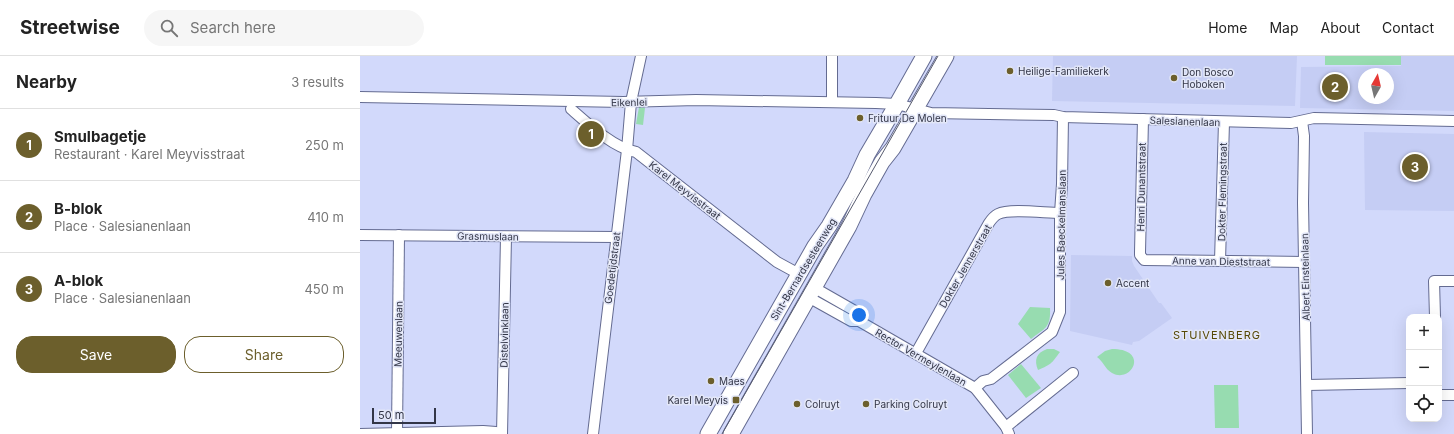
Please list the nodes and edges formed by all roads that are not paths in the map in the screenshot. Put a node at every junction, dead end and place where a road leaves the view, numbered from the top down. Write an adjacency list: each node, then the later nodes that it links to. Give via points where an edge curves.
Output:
1 (641, 56): 6 (street, Goedetijdstraat)
2 (832, 56): 7 (street)
3 (924, 56): 8 (main road, Sint-Bernardsesteenweg)
4 (946, 56): 10 (main road, Sint-Bernardsesteenweg)
5 (360, 97): 6 (street, Eikenlei)
6 (631, 102): 7 (street, Eikenlei); 16 (street, Goedetijdstraat)
7 (832, 102): 8 (street, Eikenlei)
8 (897, 104): 10 (street); 25 (main road, Sint-Bernardsesteenweg, via 867,155 859,174)
9 (571, 109): 16 (street, Karel Meyvisstraat)
10 (915, 110): 11 (street, Salesianenlaan, via 931,113); 27 (main road, Sint-Bernardsesteenweg, via 864,194 849,226)
11 (1063, 117): 12 (street, Salesianenlaan); 17 (street, Jules Baeckelmanslaan)
12 (1142, 119): 15 (street, Salesianenlaan); 22 (street, Henri Dunantstraat)
13 (1302, 121): 14 (street, Salesianenlaan, via 1314,118); 15 (street, Salesianenlaan); 24 (street, Albert Einsteinlaan)
14 (1454, 121)
15 (1224, 122): 23 (street, Dokter Flemingstraat)
16 (627, 150): 21 (street, Goedetijdstraat); 25 (street, Karel Meyvisstraat, via 636,152 777,262)
17 (1060, 212): 32 (street, Dokter Jennerstraat, via 1016,211 997,215 989,223); 36 (street, Jules Baeckelmanslaan, via 1060,312 1052,332 991,379 983,381)
18 (399, 234): 19 (street, Grasmuslaan); 20 (street, Grasmuslaan); 41 (street, Meeuwenlaan)
19 (360, 235)
20 (506, 237): 21 (street, Grasmuslaan); 43 (street, Distelvinklaan)
21 (616, 237): 44 (street, Goedetijdstraat)
22 (1140, 255): 23 (street, Anne van Dieststraat, via 1144,260)
23 (1220, 261): 24 (street, Anne van Dieststraat)
24 (1304, 262): 35 (street, Albert Einsteinlaan)
25 (799, 274): 45 (main road, Sint-Bernardsesteenweg)
26 (1454, 281): 30 (street, via 1434,281)
27 (811, 292): 28 (street, Rector Vermeylenlaan); 29 (street, Rector Vermeylenlaan); 46 (main road, Sint-Bernardsesteenweg)
28 (833, 299): 29 (street); 31 (street, Rector Vermeylenlaan, via 855,311)
29 (828, 308): 31 (street, Rector Vermeylenlaan, via 851,321)
30 (1434, 314)
31 (859, 321): 32 (street, Rector Vermeylenlaan)
32 (916, 353): 36 (street, Rector Vermeylenlaan)
33 (1073, 373): 39 (street)
34 (1406, 383): 35 (street)
35 (1307, 385): 47 (street, Albert Einsteinlaan)
36 (975, 388): 39 (street, Rector Vermeylenlaan)
37 (1442, 395): 38 (street)
38 (1454, 395)
39 (1008, 430)
40 (360, 434): 41 (street)
41 (397, 434): 42 (street, via 483,431)
42 (498, 434)
43 (502, 434)
44 (593, 434)
45 (708, 434)
46 (731, 434)
47 (1307, 434)

